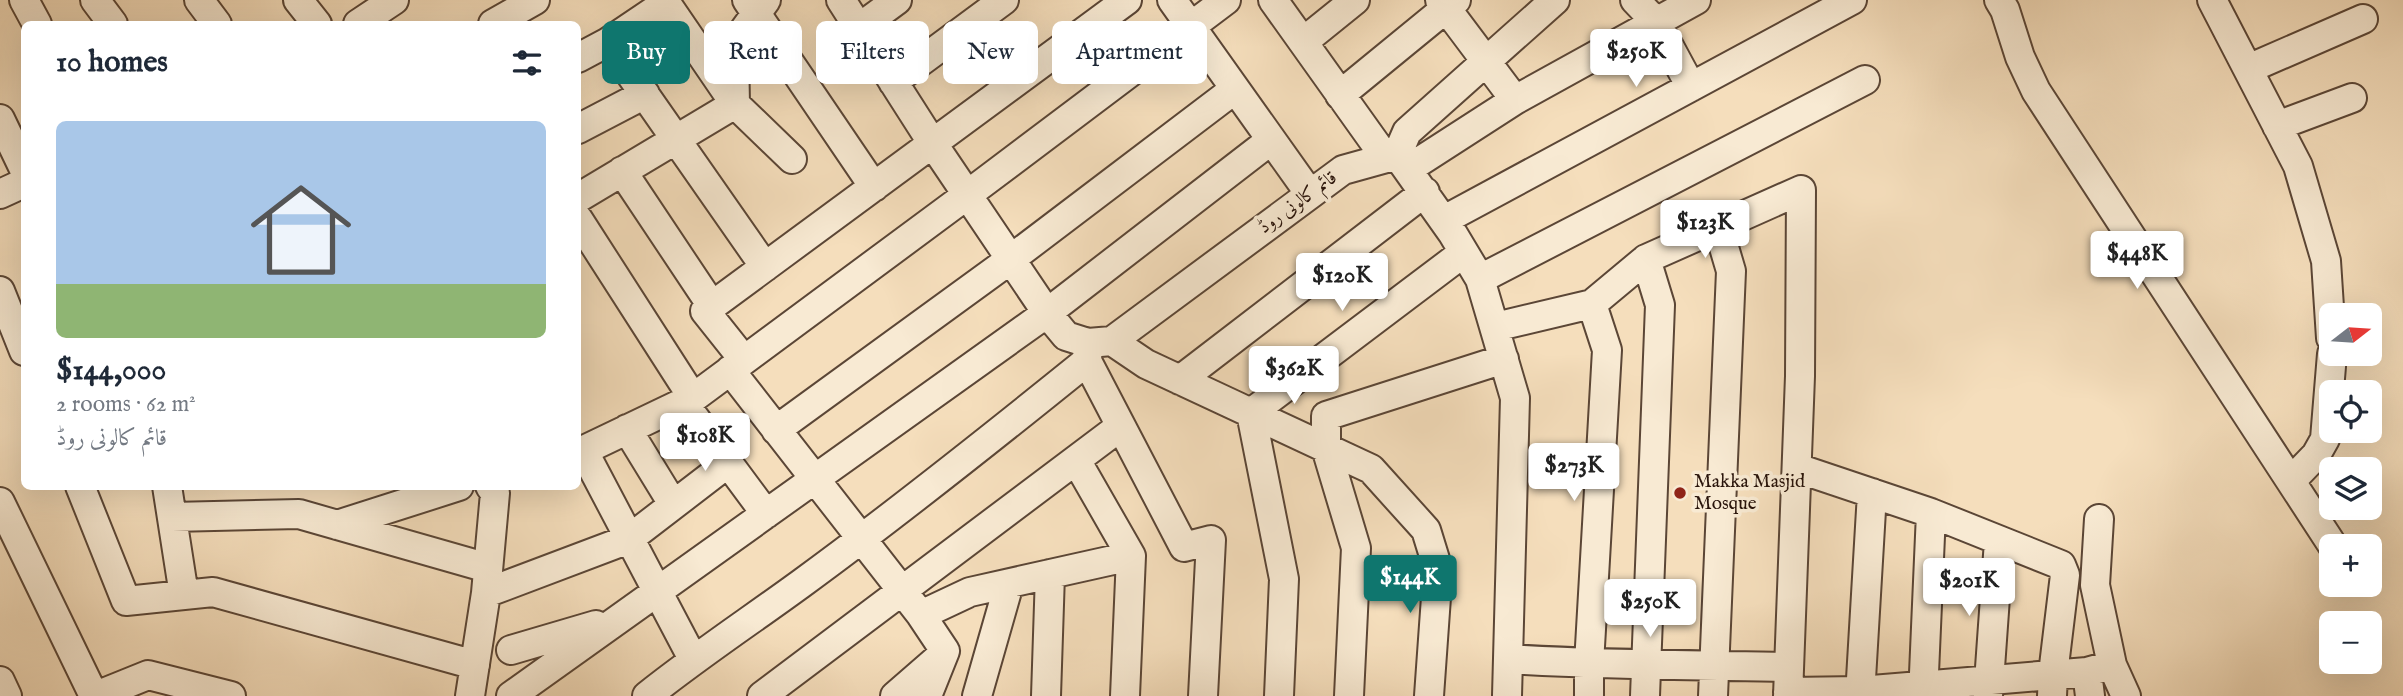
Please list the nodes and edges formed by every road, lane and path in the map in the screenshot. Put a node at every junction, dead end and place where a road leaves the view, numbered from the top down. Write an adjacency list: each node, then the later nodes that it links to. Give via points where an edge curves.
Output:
1 (24, 0): 25 (street)
2 (94, 0): 26 (street)
3 (199, 0): 27 (street)
4 (298, 0): 28 (street)
5 (535, 0): 30 (street)
6 (841, 0): 32 (street)
7 (897, 0): 33 (street)
8 (1004, 0): 40 (street)
9 (1127, 0): 60 (street)
10 (1172, 0): 34 (street)
11 (1226, 0): 35 (street)
12 (1273, 0): 37 (street)
13 (1355, 0): 37 (street)
14 (1555, 0): 42 (street)
15 (1635, 0): 36 (street)
16 (1696, 0): 36 (street, قائم کالونی روڈ)
17 (1852, 0): 48 (street)
18 (1999, 0): 104 (street, via 2036,91)
19 (390, 1): 29 (street)
20 (665, 1): 31 (street); 54 (street)
21 (1447, 3): 42 (street); 51 (street)
22 (2222, 3): 43 (street)
23 (756, 5): 54 (street, via 734,51); 66 (street)
24 (2363, 19): 43 (street)
25 (35, 21)
26 (111, 21)
27 (215, 21)
28 (315, 21)
29 (362, 21)
30 (498, 21)
31 (637, 21)
32 (854, 21)
33 (868, 21)
34 (1187, 21)
35 (1198, 21)
36 (1656, 22): 48 (street); 53 (street, قائم کالونی روڈ)
37 (1303, 43): 51 (street)
38 (602, 45): 41 (street)
39 (1207, 49): 49 (street)
40 (929, 55)
41 (581, 56)
42 (1486, 61): 53 (street); 62 (street, via 1407,132)
43 (2248, 69): 56 (street)
44 (1865, 80): 79 (street)
45 (638, 84): 50 (street)
46 (894, 84): 60 (street)
47 (1114, 84): 70 (street)
48 (1691, 87): 72 (street)
49 (1235, 89): 59 (street); 76 (street)
50 (645, 94): 57 (street); 58 (street)
51 (1340, 95): 62 (street)
52 (2351, 98): 56 (street)
53 (1515, 100): 62 (street, قائم کالونی روڈ)
54 (735, 104): 58 (street); 61 (street)
55 (0, 119): 63 (street)
56 (2277, 126): 81 (street, via 2298,166 2326,261)
57 (581, 127)
58 (676, 139): 64 (street); 78 (street)
59 (1271, 140): 69 (street); 84 (street)
60 (933, 144): 66 (street); 70 (street)
61 (792, 159)
62 (1397, 160): 67 (street); 69 (street, قائم کالونی روڈ, via 1343,170)
63 (21, 163)
64 (622, 171): 71 (street); 83 (street)
65 (21, 184): 68 (street)
66 (874, 187): 78 (street)
67 (1425, 192): 72 (street); 91 (street)
68 (0, 194)
69 (1310, 194): 87 (street, قائم کالونی روڈ)
70 (967, 195): 76 (street); 89 (street)
71 (581, 196)
72 (1444, 220): 75 (street)
73 (581, 224): 92 (street)
74 (1718, 227): 77 (street); 102 (street, via 1801,190); 136 (street, via 1731,271)
75 (1463, 253): 79 (street); 93 (street)
76 (1011, 259): 84 (street); 96 (street)
77 (1646, 259): 82 (street); 134 (street, via 1660,305)
78 (765, 267): 83 (street)
79 (1480, 279): 85 (street)
80 (0, 291): 86 (street)
81 (2329, 303)
82 (1592, 304): 85 (street); 135 (street, via 1607,350)
83 (712, 306): 89 (street, via 705,311)
84 (1047, 313): 87 (street, via 1066,336); 103 (street)
85 (1495, 327): 88 (street)
86 (21, 344)
87 (1096, 348): 91 (street); 94 (street); 119 (street, قائم کالونی روڈ)
88 (1504, 359): 97 (street, via 1326,416); 133 (street, via 1515,398)
89 (737, 365): 92 (street); 96 (street)
90 (2331, 366): 104 (street, via 2325,439)
91 (1180, 380): 93 (street)
92 (688, 400): 95 (street); 101 (street)
93 (1251, 413): 97 (street); 158 (street, via 1284,579)
94 (1121, 426): 100 (street); 157 (street, via 1184,547 1211,540)
95 (627, 429): 98 (street); 111 (street)
96 (776, 430): 103 (street)
97 (1326, 448): 159 (street, via 1356,548); 160 (street, via 1371,469 1426,530 1438,569)
98 (581, 452)
99 (581, 454): 118 (street)
100 (1076, 460): 121 (street); 125 (street)
101 (728, 463): 111 (street); 113 (street)
102 (1797, 468): 109 (street); 140 (street)
103 (814, 479): 113 (street); 119 (street)
104 (2291, 481): 117 (street)
105 (82, 490): 127 (street, via 126,601)
106 (168, 490): 114 (street)
107 (446, 490): 116 (street)
108 (498, 490): 123 (street)
109 (1872, 493): 112 (street); 144 (street)
110 (0, 502): 146 (street)
111 (673, 504): 118 (street)
112 (1931, 513): 120 (street); 143 (street)
113 (766, 514): 126 (street)
114 (172, 517): 116 (street, via 299,514); 127 (street)
115 (2099, 519): 138 (street)
116 (337, 525): 123 (street)
117 (2325, 534)
118 (629, 539): 123 (street); 126 (street)
119 (860, 539): 125 (street); 132 (street, قائم کالونی روڈ)
120 (1999, 541): 141 (street, via 2052,560 2066,575); 142 (street)
121 (1131, 556): 122 (street); 156 (street)
122 (1050, 574): 124 (street); 155 (street)
123 (487, 581): 137 (street)
124 (1009, 584): 128 (street, via 970,592); 154 (street)
125 (901, 590): 128 (street); 151 (street)
126 (658, 592): 129 (street); 132 (street)
127 (184, 595): 137 (street, via 213,592)
128 (921, 615): 131 (street)
129 (619, 618): 130 (street); 149 (street)
130 (511, 650)
131 (946, 651): 152 (street); 153 (street)
132 (693, 659): 150 (street, قائم کالونی روڈ)
133 (1509, 659): 135 (street); 161 (street)
134 (1646, 663): 135 (street); 136 (street); 163 (street)
135 (1589, 664): 162 (street)
136 (1714, 665): 140 (street); 164 (street)
137 (475, 666): 148 (street)
138 (2096, 678): 141 (street); 165 (street)
139 (0, 681): 145 (street)
140 (1788, 685): 144 (street)
141 (2052, 685): 142 (street)
142 (1988, 688): 143 (street)
143 (1923, 691): 144 (street)
144 (1860, 693)
145 (7, 696)
146 (95, 696): 147 (street, via 148,675)
147 (232, 696)
148 (470, 696)
149 (511, 696)
150 (647, 696)
151 (762, 696)
152 (895, 696)
153 (927, 696)
154 (977, 696)
155 (1046, 696)
156 (1125, 696)
157 (1203, 696)
158 (1279, 696)
159 (1349, 696)
160 (1429, 696)
161 (1507, 696)
162 (1589, 696)
163 (1645, 696)
164 (1713, 696)
165 (2126, 696)

